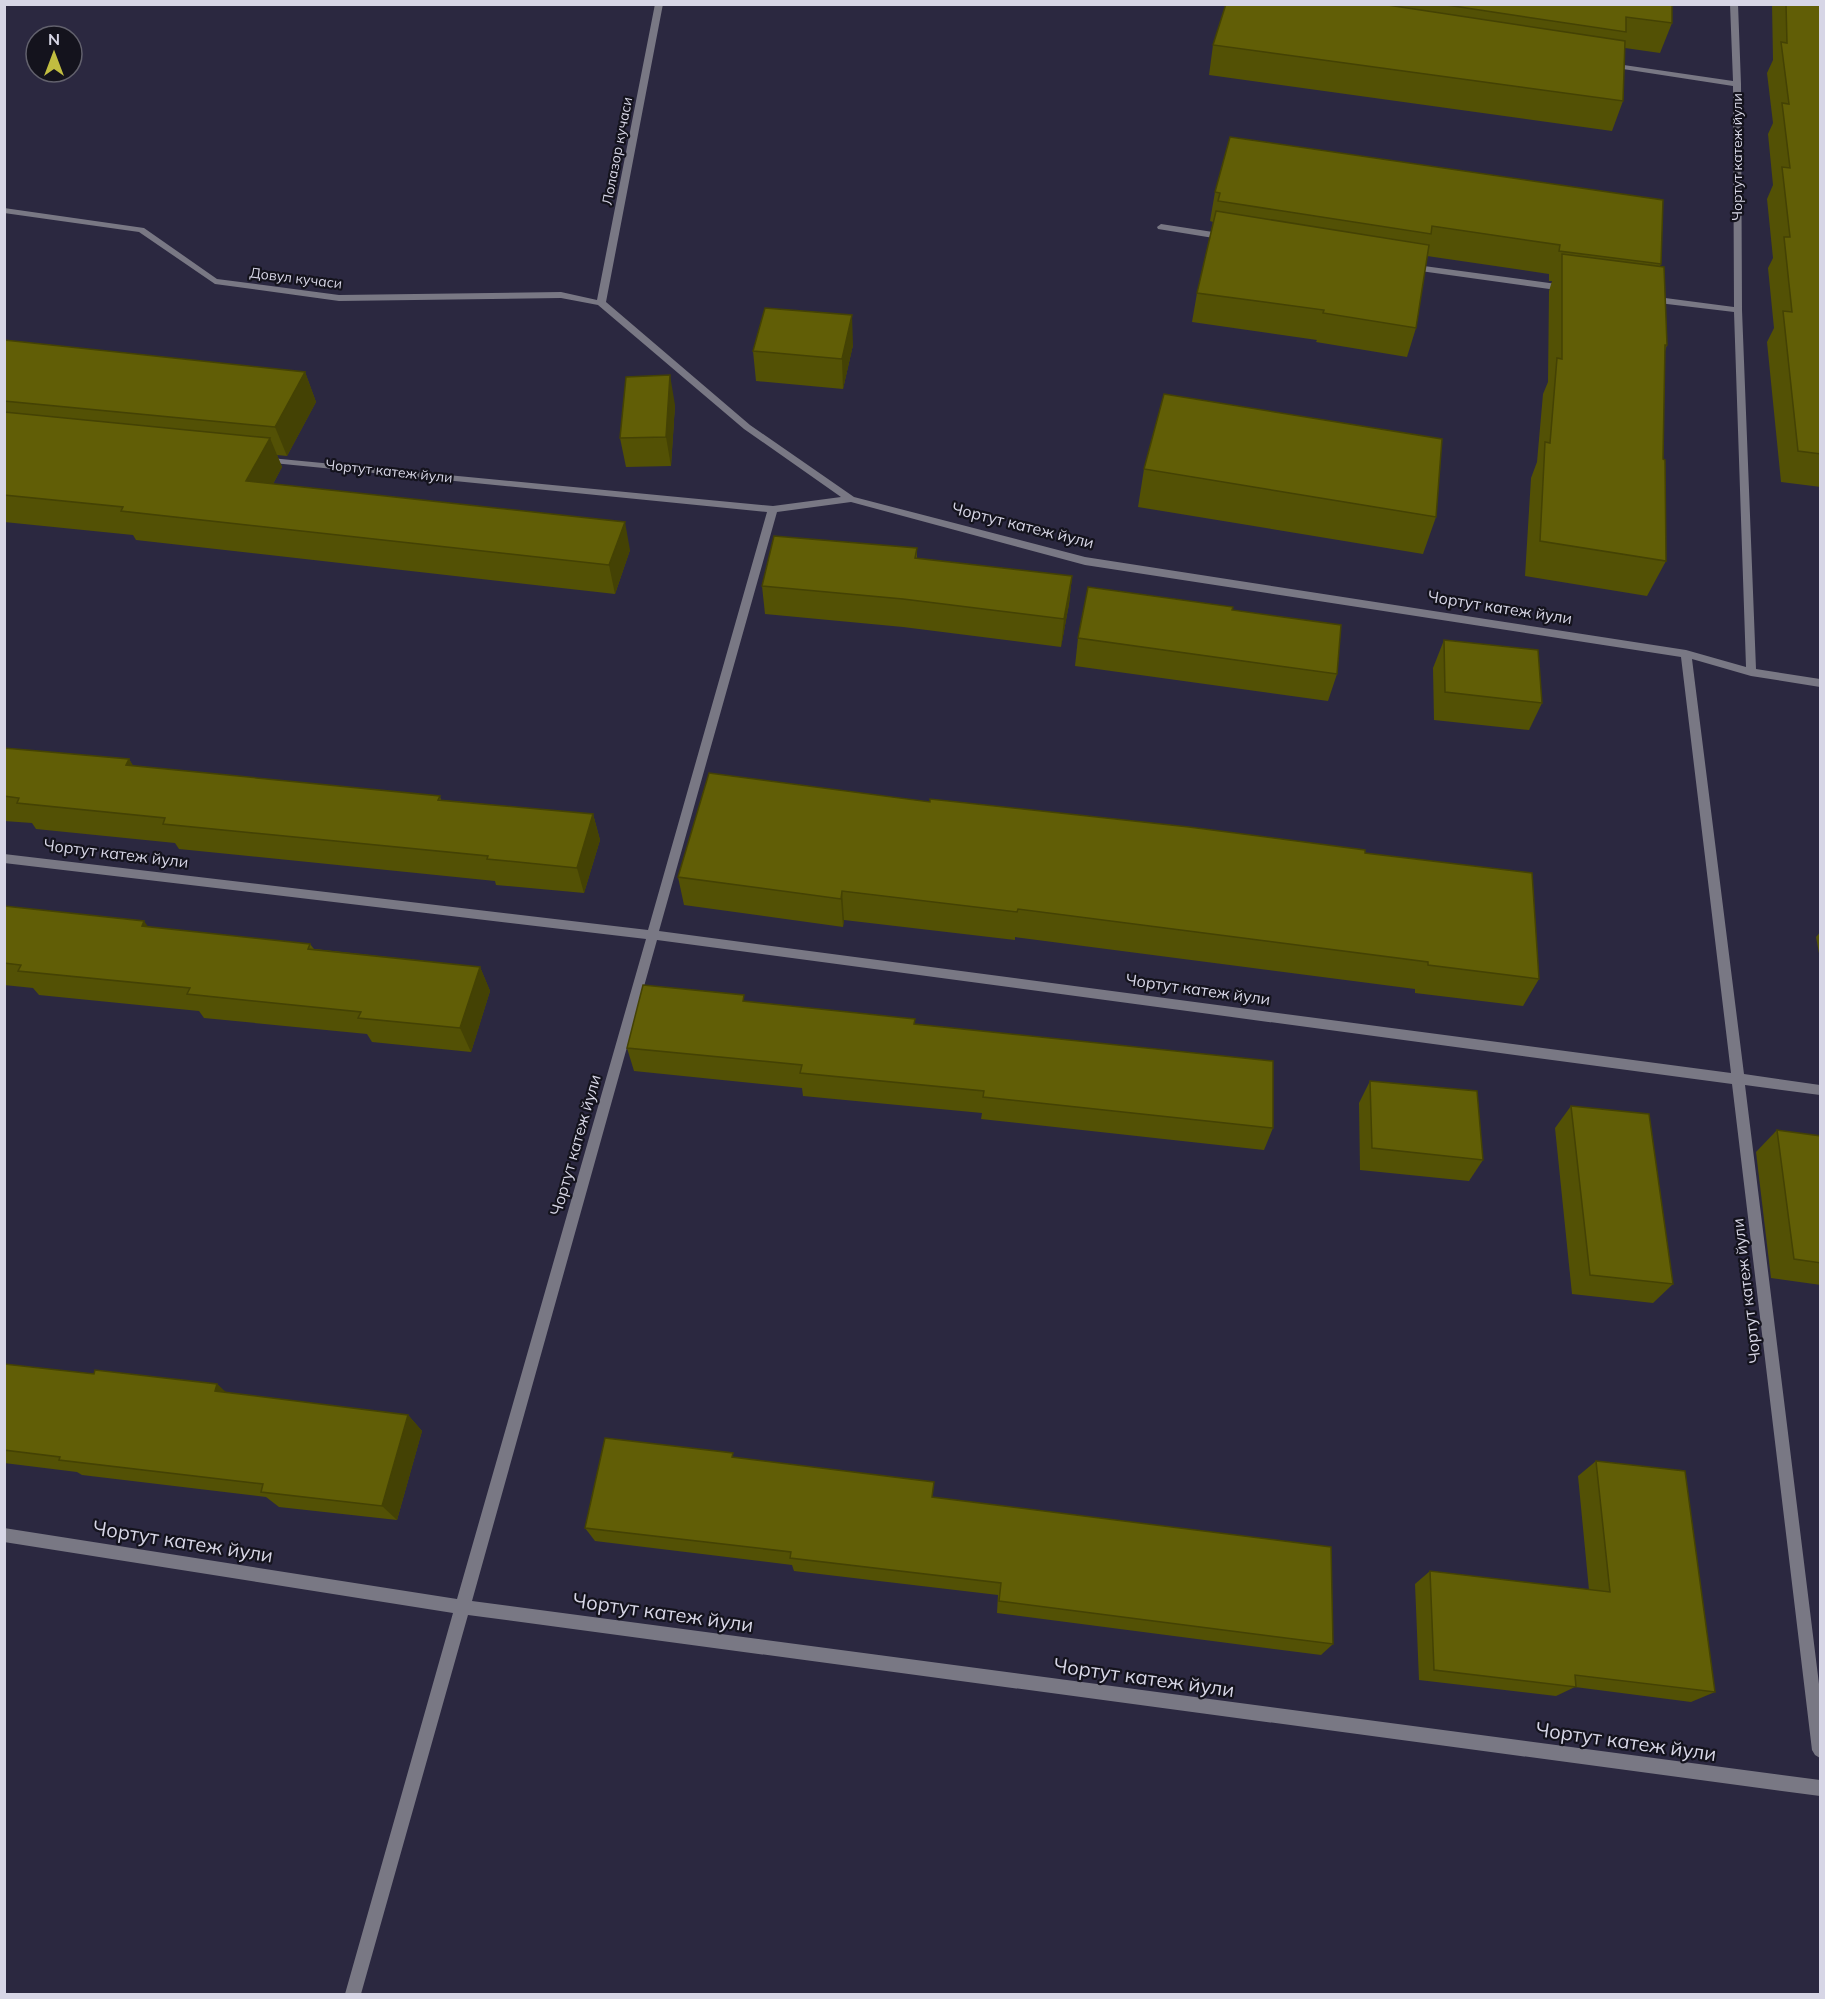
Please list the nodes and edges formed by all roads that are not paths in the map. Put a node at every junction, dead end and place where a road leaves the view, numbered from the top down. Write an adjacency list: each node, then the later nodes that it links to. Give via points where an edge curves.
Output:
1 (659, 4): 11 (street, Лолазор кучаси)
2 (1734, 4): 4 (street, Чортут катеж йули)
3 (1597, 63): 4 (street)
4 (1737, 84): 12 (street, Чортут катеж йули)
5 (4, 210): 11 (street, Довул кучаси, via 141,231 215,281 339,298 561,295)
6 (1161, 226): 7 (street)
7 (1230, 238)
8 (1404, 266): 9 (street)
9 (1577, 289)
10 (1634, 297): 12 (street)
11 (601, 303): 14 (street, Чортут катеж йули, via 747,427)
12 (1738, 310): 17 (street, Чортут катеж йули)
13 (253, 458): 15 (street, Чортут катеж йули)
14 (851, 499): 15 (street, Чортут катеж йули); 16 (street, Чортут катеж йули, via 1086,561)
15 (773, 509): 20 (street, Чортут катеж йули)
16 (1686, 654): 17 (street, Чортут катеж йули); 21 (street, Чортут катеж йули)
17 (1752, 672): 18 (street, Чортут катеж йули)
18 (1821, 683)
19 (4, 858): 20 (street, Чортут катеж йули)
20 (652, 935): 21 (street, Чортут катеж йули); 24 (street, Чортут катеж йули)
21 (1738, 1078): 22 (street, Чортут катеж йули); 25 (street, Чортут катеж йули)
22 (1821, 1090)
23 (4, 1534): 24 (street, Чортут катеж йули)
24 (463, 1607): 26 (street, Чортут катеж йули); 27 (street, Чортут катеж йули)
25 (1821, 1750)
26 (1821, 1788)
27 (353, 1995)

